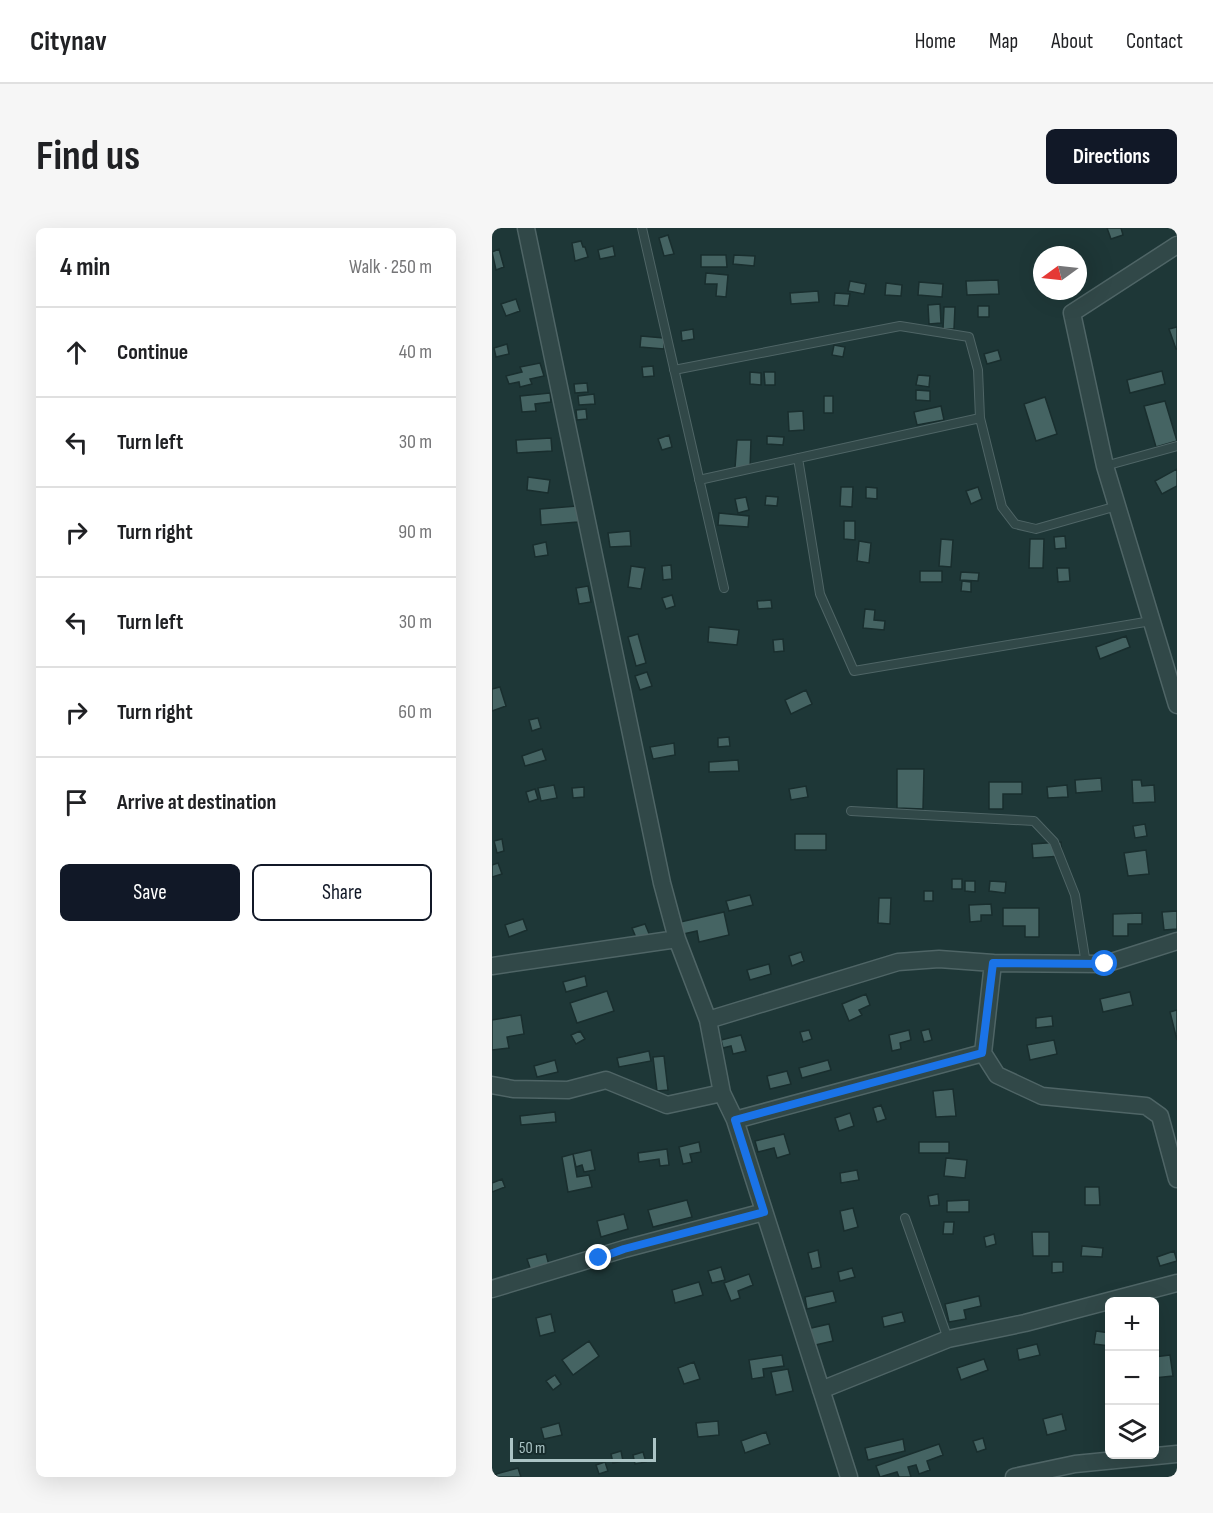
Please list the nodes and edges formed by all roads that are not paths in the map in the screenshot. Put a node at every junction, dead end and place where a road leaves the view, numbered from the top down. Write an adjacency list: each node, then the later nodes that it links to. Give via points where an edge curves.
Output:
1 (525, 228): 16 (street, via 659,871)
2 (642, 228): 4 (lane)
3 (1177, 245): 8 (street, via 1072,313)
4 (674, 370): 5 (lane, via 900,327 969,337 978,369); 9 (lane)
5 (980, 418): 7 (lane); 10 (lane, via 1002,507 1015,524 1036,530)
6 (1177, 446): 8 (lane)
7 (798, 458): 9 (lane); 12 (lane, via 820,594 854,671)
8 (1105, 466): 10 (street)
9 (699, 480): 11 (lane)
10 (1117, 506): 12 (street)
11 (724, 588)
12 (1152, 621): 13 (street)
13 (1174, 684): 14 (street)
14 (1177, 705)
15 (851, 811): 19 (lane, via 1034,821 1054,842 1076,895)
16 (677, 939): 20 (street); 21 (street)
17 (1177, 941): 19 (street, via 1105,964)
18 (993, 963): 19 (street); 21 (street, via 939,959 898,962); 22 (street)
19 (1086, 964)
20 (492, 966)
21 (708, 1020): 24 (street)
22 (982, 1053): 25 (street); 26 (street, via 998,1075 1042,1096 1146,1106 1160,1116)
23 (492, 1084): 24 (street, via 513,1089 568,1090 606,1080 667,1105)
24 (722, 1093): 25 (street)
25 (735, 1120): 27 (street)
26 (1177, 1179)
27 (764, 1212): 30 (street); 34 (street)
28 (905, 1218): 33 (lane)
29 (1177, 1283): 31 (street)
30 (492, 1289)
31 (1135, 1297)
32 (1105, 1305): 33 (street)
33 (948, 1340): 34 (street)
34 (821, 1390): 38 (street)
35 (1177, 1454): 36 (street)
36 (1159, 1455)
37 (1121, 1459): 39 (street)
38 (849, 1477)
39 (1014, 1477)

